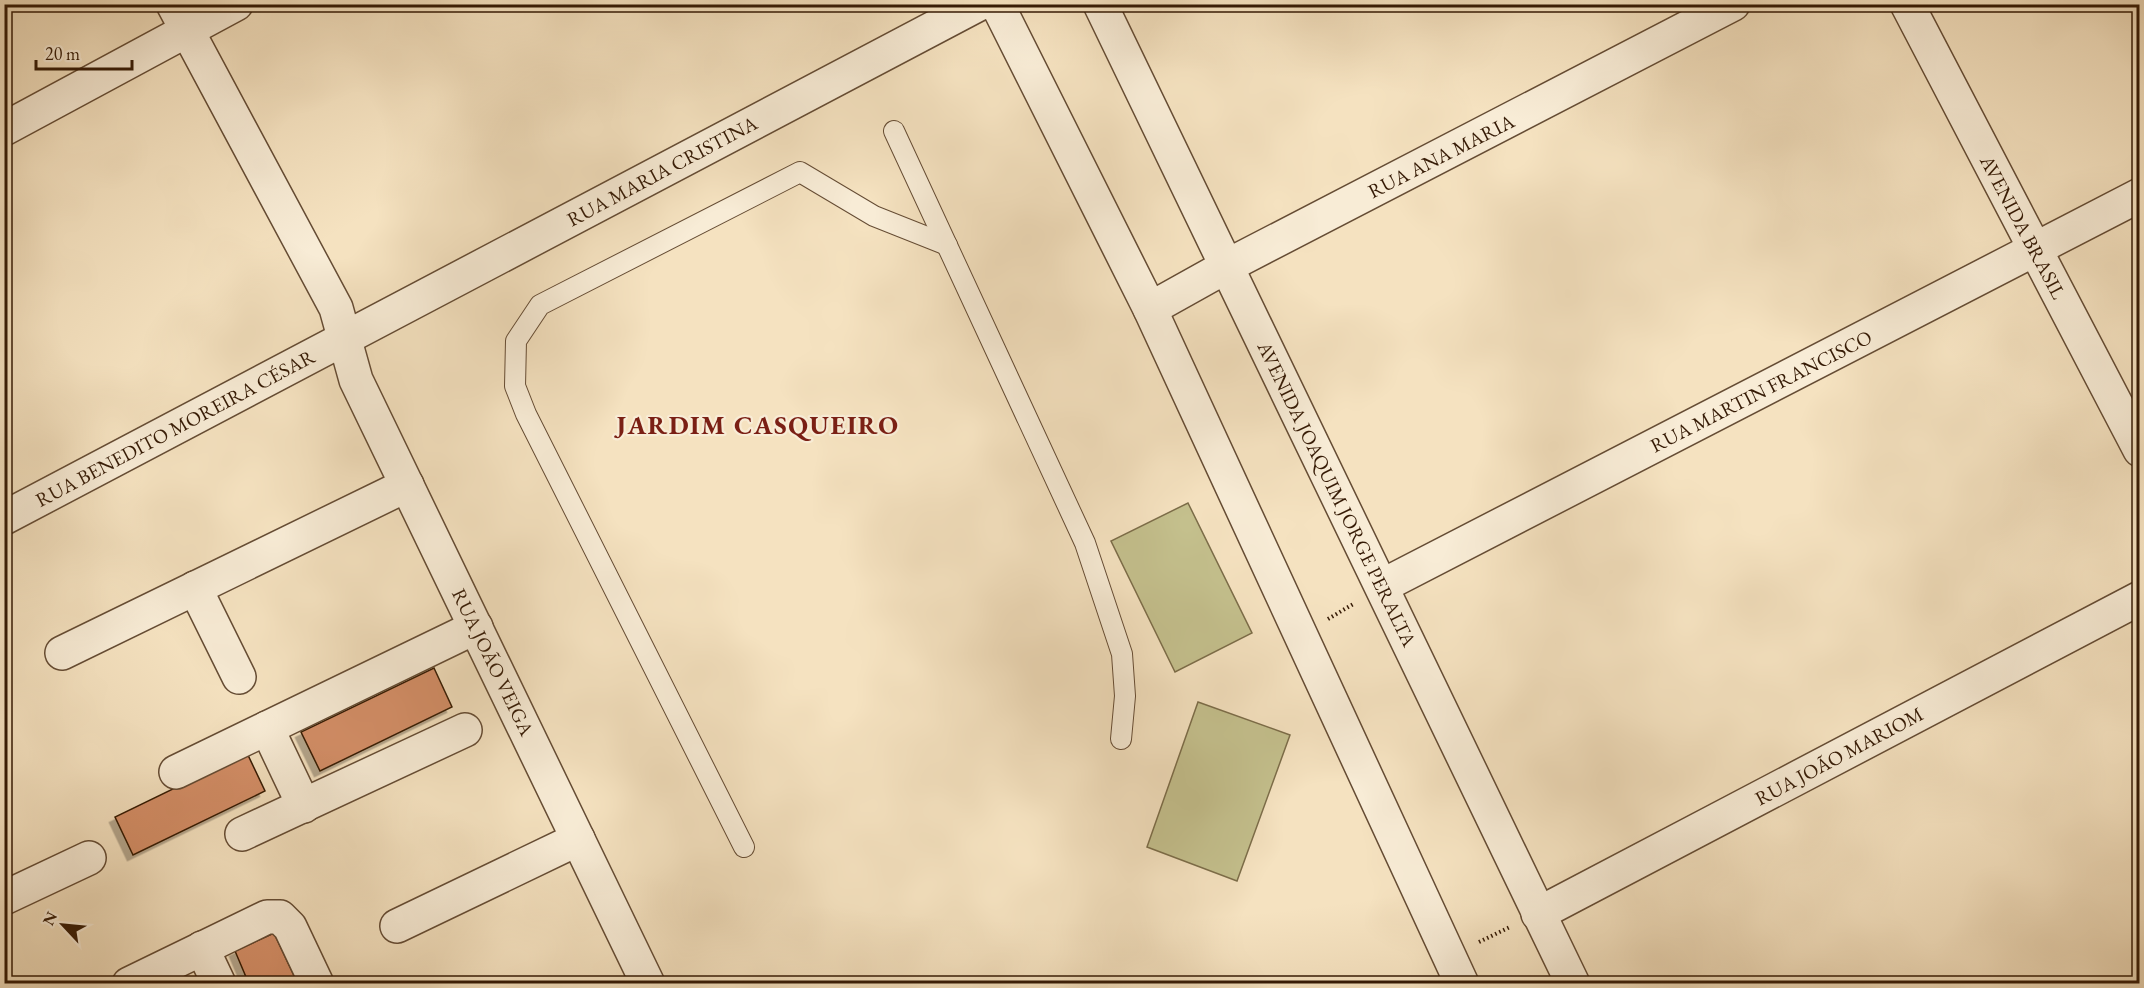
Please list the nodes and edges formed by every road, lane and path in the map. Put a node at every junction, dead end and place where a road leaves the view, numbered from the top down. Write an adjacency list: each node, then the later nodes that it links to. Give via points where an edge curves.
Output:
1 (236, 4): 7 (street)
2 (979, 4): 15 (street, RUA MARIA CRISTINA)
3 (997, 4): 14 (street)
4 (1100, 4): 13 (street, AVENIDA JOAQUIM JORGE PERALTA)
5 (1733, 4): 13 (street, RUA ANA MARIA)
6 (1907, 4): 12 (street, AVENIDA BRASIL)
7 (180, 17): 8 (street); 15 (street, RUA JOÃO VEIGA, via 336,308)
8 (4, 129)
9 (894, 131): 11 (lane)
10 (2139, 195): 12 (street, RUA MARTIN FRANCISCO)
11 (947, 246): 28 (lane, via 1085,543 1122,654 1125,696); 33 (lane, via 874,216 800,172 540,304 516,341 515,386 526,414)
12 (2035, 250): 16 (street, AVENIDA BRASIL); 19 (street, RUA MARTIN FRANCISCO)
13 (1227, 266): 14 (street, RUA ANA MARIA); 19 (street, AVENIDA JOAQUIM JORGE PERALTA)
14 (1150, 309): 23 (street)
15 (345, 338): 17 (street, RUA JOÃO VEIGA, via 357,380); 18 (street, RUA BENEDITO MOREIRA CÉSAR)
16 (2139, 450)
17 (407, 485): 20 (street); 22 (street, RUA JOÃO VEIGA)
18 (4, 518)
19 (1382, 586): 23 (path); 36 (street, AVENIDA JOAQUIM JORGE PERALTA)
20 (195, 588): 24 (street); 25 (street)
21 (2139, 598): 36 (street, RUA JOÃO MARIOM)
22 (476, 627): 26 (street); 32 (street, RUA JOÃO VEIGA)
23 (1301, 635): 39 (street)
24 (62, 653)
25 (239, 677)
26 (267, 728): 29 (street); 30 (street)
27 (465, 730): 30 (street)
28 (1121, 739)
29 (176, 772)
30 (304, 806): 31 (street)
31 (242, 834)
32 (578, 840): 37 (street); 40 (street, RUA JOÃO VEIGA)
33 (744, 847)
34 (89, 858): 35 (street)
35 (4, 898)
36 (1538, 914): 39 (path); 44 (street, AVENIDA JOAQUIM JORGE PERALTA)
37 (397, 926)
38 (202, 948): 41 (street); 42 (street); 43 (street, via 267,917 280,917 290,927)
39 (1456, 970)
40 (636, 980)
41 (129, 984)
42 (219, 984)
43 (317, 984)
44 (1572, 984)

